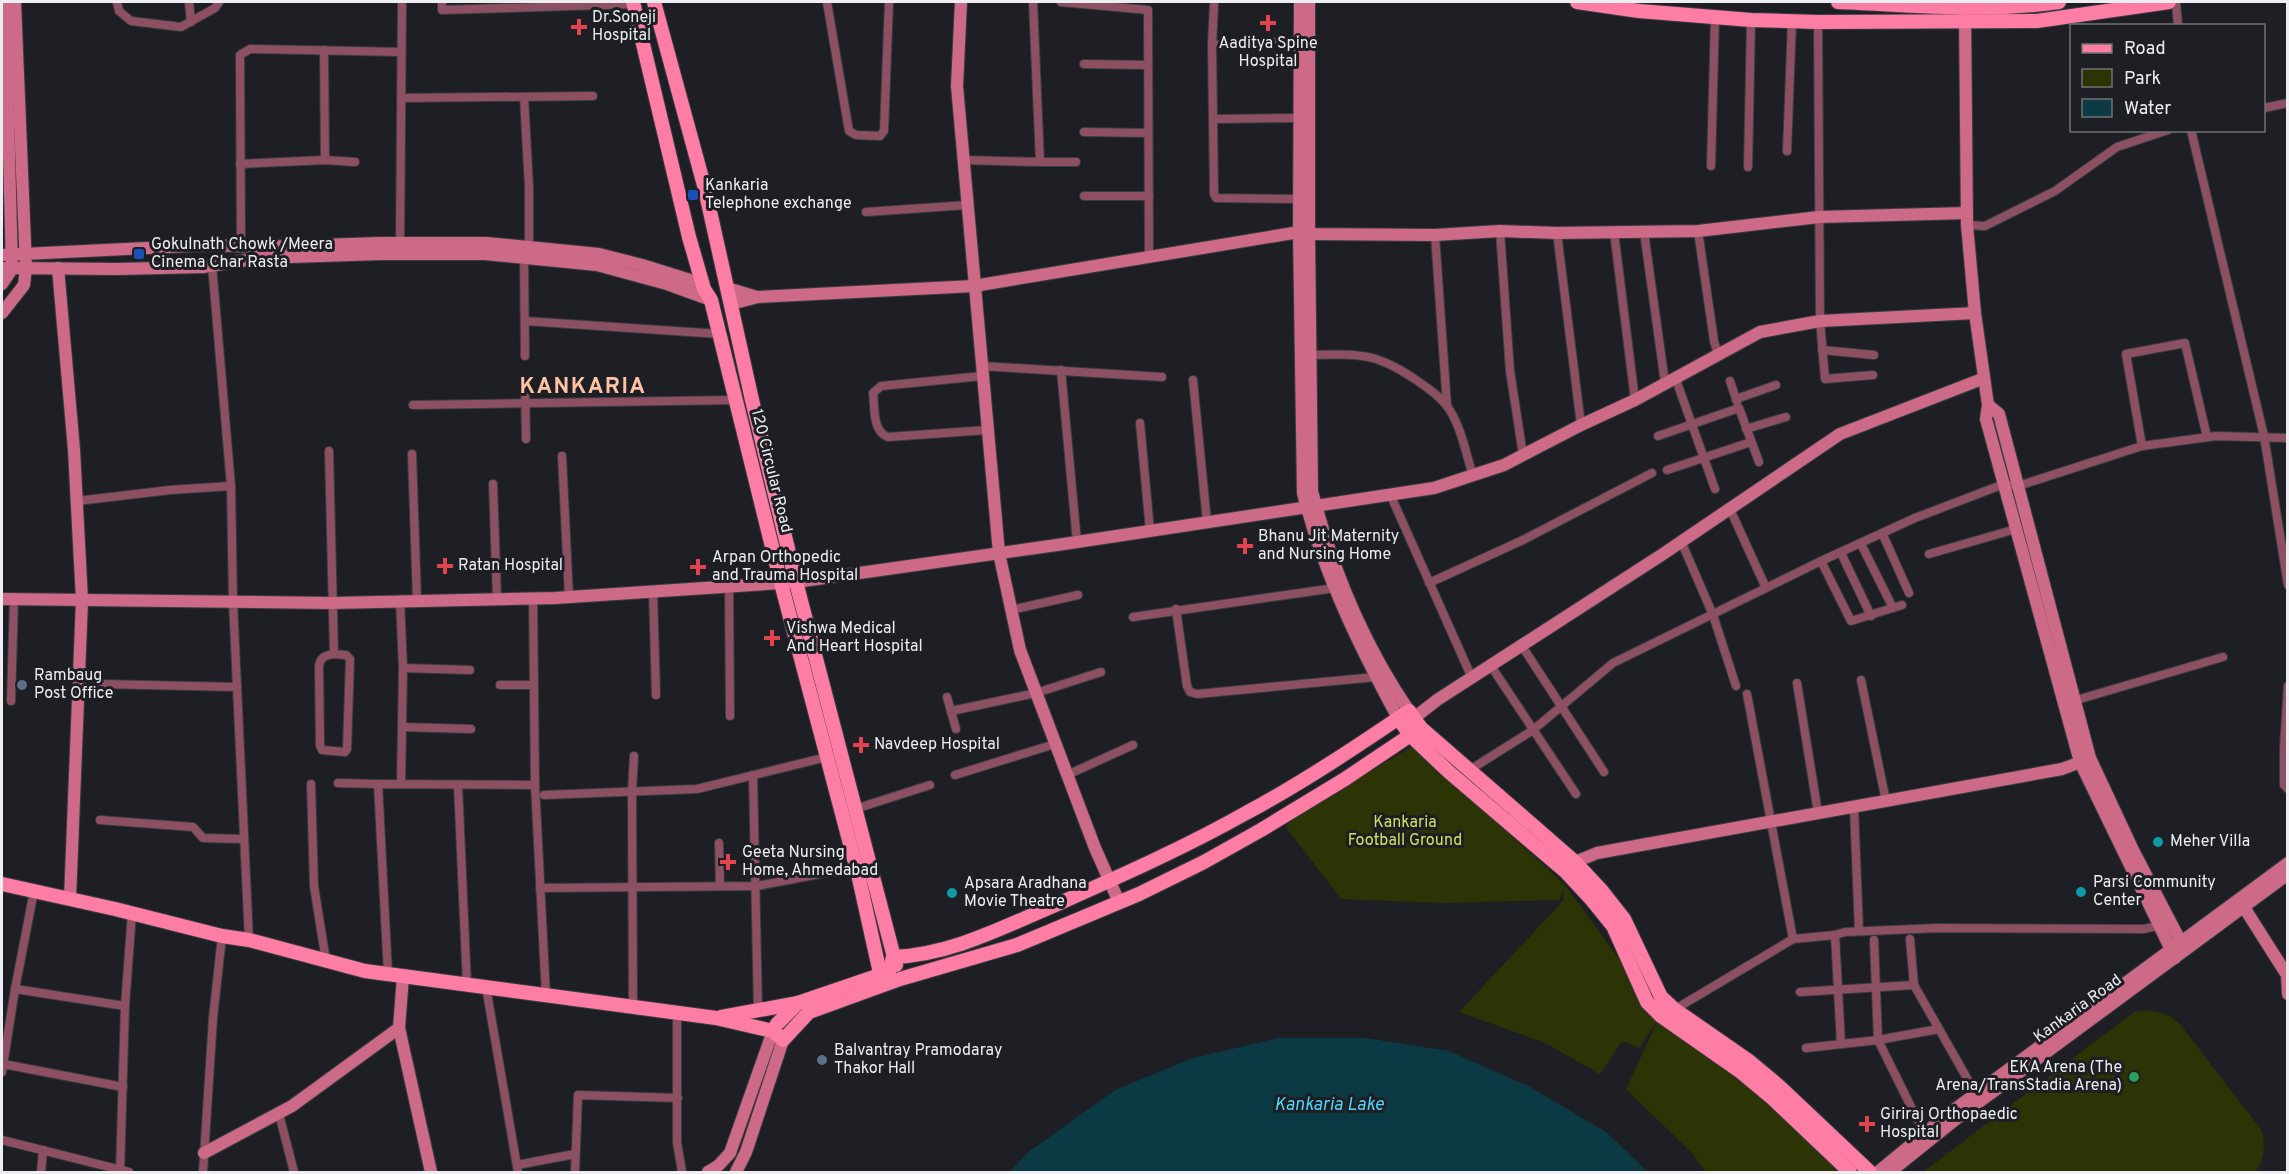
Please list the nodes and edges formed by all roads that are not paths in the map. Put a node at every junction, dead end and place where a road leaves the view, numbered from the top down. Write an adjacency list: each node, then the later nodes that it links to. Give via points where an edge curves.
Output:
1 (117, 2): 32 (street, via 119,10 131,21 181,27)
2 (189, 2): 32 (street)
3 (219, 2): 32 (street)
4 (402, 2): 38 (street)
5 (442, 2): 22 (street, via 442,10)
6 (654, 2): 88 (main road, 120 Circular Road, via 705,189)
7 (827, 2): 8 (street, via 849,131 856,135 880,135 884,131)
8 (889, 2)
9 (961, 2): 55 (street, via 957,86)
10 (1033, 2): 57 (street)
11 (1061, 2): 25 (street)
12 (1300, 2): 35 (street)
13 (1310, 2): 73 (street)
14 (1577, 2): 26 (main road)
15 (1838, 2): 16 (main road)
16 (1849, 2): 27 (main road)
17 (2060, 2): 21 (main road)
18 (2169, 2): 31 (main road)
19 (2175, 2): 34 (street)
20 (634, 3): 22 (street); 86 (main road, 120 Circular Road)
21 (2035, 3): 27 (main road); 31 (street)
22 (534, 4)
23 (1214, 4): 36 (street)
24 (7, 5): 47 (street); 81 (street)
25 (1148, 6): 40 (street)
26 (1674, 8): 28 (main road)
27 (1965, 14): 31 (main road); 33 (main road); 68 (street)
28 (1715, 17): 29 (main road); 60 (street)
29 (1751, 20): 30 (main road); 61 (street)
30 (1792, 21): 33 (main road); 53 (street)
31 (2037, 21)
32 (191, 22)
33 (1818, 22): 67 (street)
34 (2178, 24)
35 (1299, 41): 36 (street); 46 (street)
36 (1212, 45): 48 (street)
37 (324, 50): 38 (street); 54 (street); 59 (street, via 250,49 240,55)
38 (401, 52): 43 (street)
39 (1084, 64): 40 (street)
40 (1148, 65): 52 (street)
41 (593, 96): 42 (street)
42 (524, 97): 43 (street); 78 (street, via 529,187)
43 (401, 98): 76 (street)
44 (2288, 103): 45 (street)
45 (2265, 108)
46 (1299, 118): 48 (street); 64 (street)
47 (5, 119): 79 (street)
48 (1213, 119): 64 (street, via 1216,198)
49 (1084, 132): 52 (street)
50 (2162, 132): 68 (street, via 2117,147 2055,191 1985,226)
51 (2191, 132): 127 (street)
52 (1148, 133): 63 (street)
53 (1787, 151)
54 (324, 160): 56 (street); 59 (street)
55 (963, 160): 57 (street); 65 (street)
56 (355, 162)
57 (1040, 162): 58 (street)
58 (1076, 162)
59 (240, 164): 77 (street)
60 (1711, 166)
61 (1748, 167)
62 (1084, 196): 63 (street)
63 (1149, 196): 80 (street)
64 (1299, 199): 73 (street)
65 (967, 205): 66 (street); 87 (street)
66 (866, 212)
67 (1819, 217): 68 (street); 70 (street); 95 (street)
68 (1967, 219): 93 (street)
69 (1500, 231): 74 (street); 75 (street); 135 (street, via 1510,371)
70 (1698, 231): 72 (street); 99 (street)
71 (1614, 232): 72 (street); 74 (street); 114 (street)
72 (1644, 232): 108 (street)
73 (1304, 233): 75 (street); 80 (street); 98 (street); 149 (street, via 1303,493)
74 (1557, 233): 123 (street)
75 (1435, 234): 118 (street)
76 (400, 243): 77 (street); 78 (street, via 486,243)
77 (241, 246): 81 (street, via 127,248)
78 (527, 252): 82 (street, via 260,258); 86 (street, via 599,254); 90 (street, via 597,265); 94 (street)
79 (7, 255): 81 (street); 83 (street)
80 (1149, 257): 87 (street)
81 (26, 261): 83 (street); 84 (street); 92 (street, via 24,285)
82 (212, 265): 84 (street); 144 (street)
83 (7, 268): 85 (street)
84 (58, 268): 148 (street)
85 (2, 284)
86 (703, 284): 88 (main road); 90 (main road, 120 Circular Road)
87 (974, 286): 89 (street); 103 (street)
88 (727, 288): 89 (street); 91 (main road, 120 Circular Road)
89 (758, 297): 91 (street)
90 (711, 300): 91 (main road); 96 (main road, 120 Circular Road)
91 (730, 304): 162 (main road, 120 Circular Road)
92 (2, 313)
93 (1975, 313): 95 (street); 106 (street)
94 (525, 321): 96 (street); 101 (street)
95 (1820, 321): 97 (street); 99 (street, via 1760,332)
96 (720, 333): 113 (main road, 120 Circular Road)
97 (1822, 350): 100 (street); 104 (street, via 1825,379)
98 (1310, 355): 118 (street, via 1376,357 1401,369); 149 (street)
99 (1718, 355): 108 (street)
100 (1874, 355)
101 (525, 356)
102 (1061, 370): 103 (street); 105 (street); 156 (street)
103 (982, 371): 125 (street); 125 (street, via 881,386 873,393 877,429 888,437)
104 (1873, 375)
105 (1162, 377)
106 (1982, 379): 117 (street); 150 (street, via 1840,434)
107 (1193, 380): 151 (street)
108 (1670, 380): 114 (street); 122 (street)
109 (1730, 381): 112 (street)
110 (1776, 385): 112 (street)
111 (525, 386): 115 (street)
112 (1736, 399): 119 (street)
113 (736, 400): 115 (street); 163 (main road, 120 Circular Road)
114 (1635, 400): 123 (street)
115 (525, 403): 116 (street); 130 (street)
116 (412, 405)
117 (1988, 405): 143 (street, via 1986,419); 145 (street, via 1999,414)
118 (1447, 406): 141 (street)
119 (1739, 408): 122 (street); 124 (street)
120 (1786, 417): 124 (street)
121 (1140, 423): 153 (street)
122 (1692, 424): 126 (street); 137 (street)
123 (1581, 425): 135 (street)
124 (1746, 429): 131 (street)
125 (987, 430): 158 (street)
126 (1658, 436)
127 (2264, 436): 128 (street); 129 (street); 165 (street)
128 (2207, 437): 132 (street); 132 (street, via 2185,343 2126,354)
129 (2288, 438)
130 (526, 440)
131 (1751, 442): 137 (street); 138 (street)
132 (2142, 446): 145 (street)
133 (329, 450): 180 (street)
134 (412, 454): 178 (street)
135 (1523, 455): 141 (street)
136 (562, 456): 172 (street)
137 (1703, 458): 139 (street); 146 (street)
138 (1759, 462)
139 (1667, 470)
140 (1652, 473): 164 (street)
141 (1473, 476): 147 (street, via 1434,488)
142 (493, 484): 175 (street)
143 (2004, 484): 145 (street); 152 (street); 154 (street, via 1915,518)
144 (231, 486): 148 (street); 179 (street)
145 (2018, 486): 210 (street)
146 (1715, 489)
147 (1390, 494): 149 (street); 164 (street)
148 (77, 501): 176 (street)
149 (1311, 506): 151 (street); 167 (street, via 1312,529); 214 (street, via 1359,622)
150 (1729, 507): 155 (street); 168 (street)
151 (1207, 522): 153 (street)
152 (2016, 529): 160 (street); 223 (street)
153 (1150, 531): 156 (street)
154 (1883, 535): 157 (street); 170 (street)
155 (1681, 541): 185 (street); 188 (street)
156 (1077, 542): 158 (street)
157 (1861, 544): 159 (street); 182 (street)
158 (999, 553): 162 (street); 184 (street)
159 (1841, 553): 161 (street); 186 (street)
160 (1929, 554)
161 (1821, 561): 168 (street); 186 (street, via 1851,621)
162 (796, 582): 163 (street); 242 (main road, 120 Circular Road)
163 (781, 583): 166 (street); 222 (main road, 120 Circular Road)
164 (1430, 583): 196 (street)
165 (2288, 585)
166 (729, 586): 169 (street); 213 (street)
167 (1335, 588): 183 (street); 195 (street)
168 (1766, 588): 185 (street)
169 (654, 591): 172 (street); 207 (street)
170 (1909, 593)
171 (1078, 596): 184 (street)
172 (569, 597): 173 (street)
173 (533, 598): 175 (street); 201 (street)
174 (8, 599): 176 (street); 209 (street)
175 (497, 599): 178 (street)
176 (82, 600): 179 (street); 259 (street)
177 (400, 600): 178 (street); 180 (street); 192 (street)
178 (417, 600)
179 (233, 602): 180 (street); 204 (street)
180 (333, 603): 189 (street)
181 (1902, 605): 182 (street)
182 (1893, 608): 186 (street)
183 (1176, 609): 187 (street); 195 (street, via 1190,692)
184 (1011, 610): 205 (street)
185 (1713, 615): 202 (street); 211 (street, via 1613,663)
186 (1870, 616)
187 (1133, 617)
188 (1522, 646): 191 (street); 211 (street)
189 (334, 654): 189 (street, via 320,660 320,745 322,750 345,752 350,659)
190 (2223, 657): 210 (street)
191 (1491, 666): 196 (street); 218 (street)
192 (403, 668): 193 (street); 215 (street)
193 (470, 670)
194 (1101, 672): 205 (street)
195 (1376, 677): 214 (street)
196 (1472, 678): 214 (street)
197 (1861, 680): 240 (street)
198 (1797, 683): 243 (street)
199 (100, 684): 204 (street)
200 (500, 685): 201 (street)
201 (533, 685): 234 (street)
202 (1736, 686)
203 (2288, 686): 236 (street, via 2284,748 2284,785)
204 (237, 687): 246 (street)
205 (1036, 693): 212 (street); 219 (street)
206 (1747, 694): 245 (street)
207 (656, 695)
208 (947, 697): 212 (street)
209 (11, 701)
210 (2073, 701): 223 (street)
211 (1561, 706): 218 (street); 225 (street)
212 (951, 711): 217 (street)
213 (730, 716)
214 (1411, 722): 224 (main road); 250 (main road, via 1449,772); 252 (main road, via 1249,812); 260 (main road, via 1261,830)
215 (402, 727): 216 (street); 232 (street)
216 (471, 729)
217 (956, 729)
218 (1533, 729): 224 (street); 238 (street)
219 (1055, 744): 227 (street); 228 (street)
220 (1133, 745): 228 (street)
221 (634, 756): 237 (street)
222 (827, 757): 226 (street); 249 (main road, 120 Circular Road)
223 (2085, 760): 240 (street, via 2062,769); 263 (street); 271 (street, via 2133,850)
224 (1468, 771): 250 (main road)
225 (1604, 772)
226 (753, 775): 237 (street, via 697,789); 256 (street)
227 (955, 775)
228 (1067, 775): 252 (street)
229 (338, 783): 231 (street)
230 (311, 784): 273 (street, via 314,886)
231 (378, 784): 232 (street); 274 (street)
232 (401, 784): 233 (street)
233 (458, 784): 234 (street); 278 (street)
234 (535, 785): 257 (street)
235 (930, 785): 242 (street)
236 (2288, 789)
237 (632, 791): 239 (street); 254 (street)
238 (1576, 794)
239 (544, 795)
240 (1886, 801): 241 (street)
241 (1854, 807): 243 (street); 264 (street)
242 (855, 809): 272 (main road, 120 Circular Road)
243 (1818, 813): 245 (street)
244 (100, 820): 246 (street, via 193,826 203,838)
245 (1771, 822): 250 (street, via 1597,853); 267 (street)
246 (244, 839): 269 (street)
247 (719, 843): 255 (street)
248 (2288, 863): 261 (street)
249 (856, 867): 256 (street); 277 (main road, 120 Circular Road)
250 (1570, 867): 290 (main road, via 1624,919 1661,997); 293 (main road, via 1613,926 1647,1002)
251 (2288, 874): 261 (street, Kankaria Road)
252 (1108, 882): 260 (street); 272 (main road, via 1002,929 919,956)
253 (2, 884): 258 (main road)
254 (632, 886): 255 (street); 257 (street); 289 (street)
255 (720, 886): 256 (street)
256 (757, 886): 291 (street)
257 (540, 888): 286 (street)
258 (34, 891): 259 (main road); 282 (street)
259 (70, 899): 262 (main road)
260 (1119, 902): 276 (main road, via 1017,945)
261 (2241, 903): 271 (street, Kankaria Road); 285 (street, via 2287,975)
262 (132, 913): 266 (main road); 288 (street)
263 (2157, 926): 264 (street); 271 (street)
264 (1859, 931): 265 (street)
265 (1835, 935): 267 (street); 283 (street)
266 (222, 936): 269 (main road); 310 (street)
267 (1793, 939): 290 (street)
268 (1910, 939): 279 (street)
269 (249, 940): 273 (main road)
270 (1874, 940): 281 (street)
271 (2178, 950): 304 (street); 325 (street, Kankaria Road)
272 (893, 957): 276 (main road, 120 Circular Road); 277 (main road, via 889,972)
273 (326, 961): 274 (main road)
274 (388, 974): 275 (main road)
275 (403, 976): 278 (main road); 295 (street)
276 (900, 979): 277 (main road)
277 (881, 980): 287 (main road); 297 (main road, via 809,1012)
278 (467, 985): 280 (main road)
279 (1914, 985): 281 (street); 296 (street)
280 (486, 987): 286 (main road); 312 (street)
281 (1876, 987): 283 (street); 298 (street)
282 (15, 989): 288 (street); 301 (street)
283 (1838, 990): 284 (street); 299 (street)
284 (1800, 992)
285 (2288, 994)
286 (546, 996): 289 (main road)
287 (798, 1003): 291 (main road); 297 (main road, via 777,1024)
288 (125, 1006): 303 (street)
289 (633, 1007): 292 (main road)
290 (1674, 1009): 293 (street); 323 (main road, via 1749,1061)
291 (758, 1011): 294 (main road)
292 (677, 1013): 294 (main road); 305 (street)
293 (1661, 1016): 322 (main road, via 1741,1072)
294 (716, 1018): 297 (main road)
295 (399, 1028): 306 (street); 317 (street)
296 (1939, 1029): 298 (street); 304 (street)
297 (778, 1036): 320 (street, via 730,1153); 321 (street, via 746,1152)
298 (1878, 1040): 299 (street); 307 (street)
299 (1841, 1044): 300 (street)
300 (1806, 1048)
301 (3, 1052): 302 (street)
302 (2, 1068): 303 (street)
303 (123, 1087): 313 (street)
304 (1976, 1094): 307 (street)
305 (678, 1098): 311 (street, via 578,1095); 319 (street, via 677,1142)
306 (279, 1114): 310 (street); 316 (street)
307 (1924, 1133): 324 (street)
308 (2, 1140): 309 (street)
309 (43, 1150): 313 (street); 314 (street)
310 (204, 1154): 315 (street)
311 (575, 1154): 312 (street); 318 (street)
312 (518, 1169)
313 (123, 1172)
314 (41, 1173)
315 (203, 1173)
316 (294, 1173)
317 (431, 1173)
318 (575, 1173)
319 (682, 1173)
320 (708, 1173)
321 (736, 1173)
322 (1850, 1173)
323 (1870, 1173)
324 (1878, 1173)
325 (1890, 1173)

